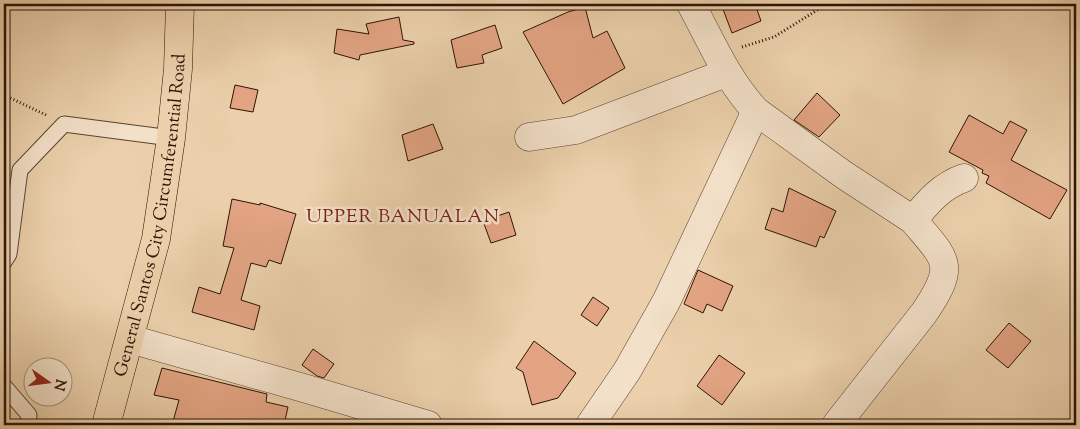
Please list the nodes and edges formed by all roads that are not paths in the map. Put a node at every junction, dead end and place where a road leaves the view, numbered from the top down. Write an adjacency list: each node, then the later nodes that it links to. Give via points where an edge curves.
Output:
1 (180, 4): 6 (main road, General Santos City Circumferential Road)
2 (692, 4): 3 (street)
3 (722, 64): 4 (street); 5 (street, via 576,130)
4 (756, 111): 8 (street); 15 (street, via 666,302 627,371)
5 (529, 137)
6 (171, 138): 9 (lane, via 64,124 20,170 8,254); 10 (main road, General Santos City Circumferential Road, via 156,239)
7 (964, 178): 8 (street, via 941,189)
8 (912, 220): 16 (street, via 941,254 944,277 924,313)
9 (4, 262)
10 (130, 339): 13 (main road, General Santos City Circumferential Road); 14 (street)
11 (4, 386): 12 (lane, via 28,415)
12 (28, 425)
13 (106, 425)
14 (428, 425)
15 (590, 425)
16 (836, 425)

